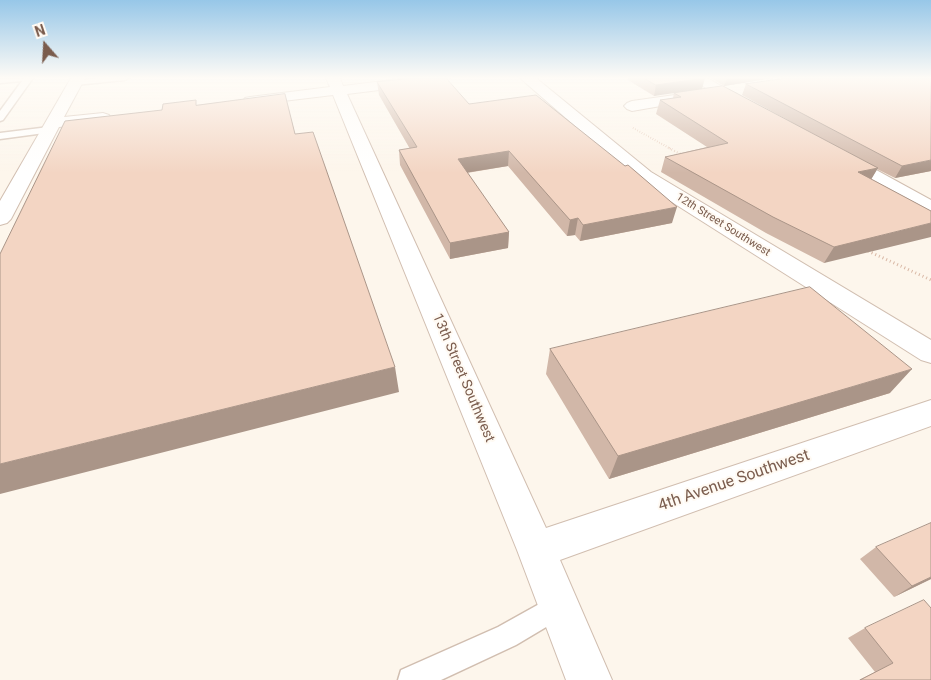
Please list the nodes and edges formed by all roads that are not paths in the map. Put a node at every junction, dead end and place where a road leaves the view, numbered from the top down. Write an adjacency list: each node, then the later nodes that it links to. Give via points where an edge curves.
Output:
1 (60, 110): 7 (street)
2 (347, 110): 14 (street, 13th Street Southwest)
3 (565, 110): 12 (street, 12th Street Southwest, via 644,176)
4 (754, 110): 5 (street)
5 (764, 115)
6 (121, 116): 7 (street)
7 (50, 126): 8 (lane); 11 (street)
8 (0, 136)
9 (823, 148): 10 (street)
10 (926, 202)
11 (0, 220)
12 (931, 353)
13 (931, 413): 14 (street, 4th Avenue Southwest)
14 (536, 550): 15 (street, 13th Street Southwest)
15 (559, 605): 16 (lane, via 507,636); 17 (street, 13th Street Southwest)
16 (410, 680)
17 (589, 680)

